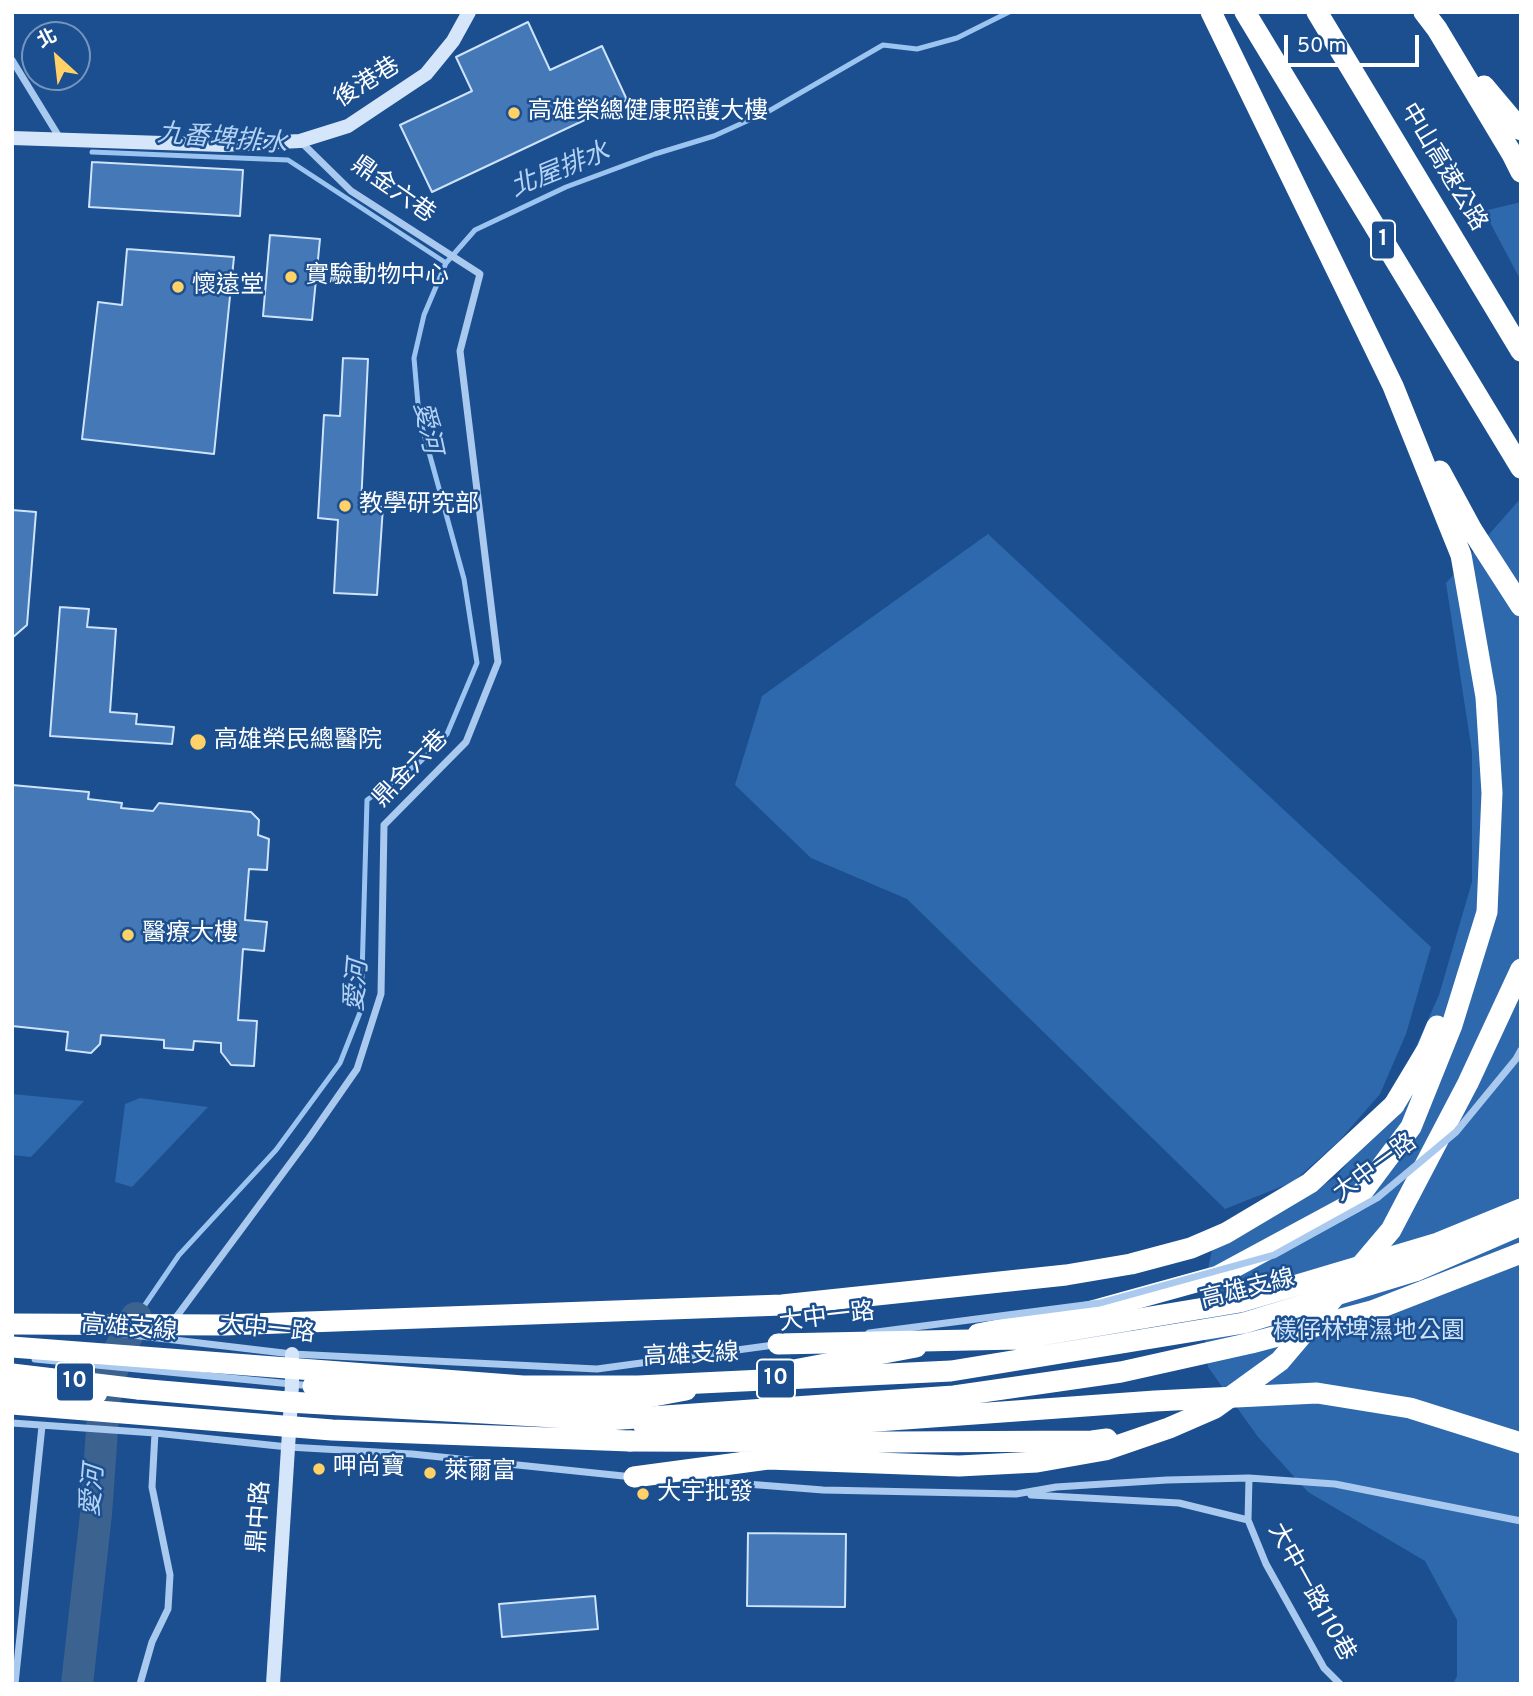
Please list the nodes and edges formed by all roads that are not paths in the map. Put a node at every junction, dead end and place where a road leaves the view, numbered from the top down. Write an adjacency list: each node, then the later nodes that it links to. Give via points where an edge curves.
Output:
1 (468, 12): 10 (street, 後港巷, via 453,41 426,74 348,126)
2 (1211, 12): 13 (highway)
3 (1245, 12): 14 (highway, 1)
4 (1317, 12): 12 (highway, 中山高速公路)
5 (1431, 21): 7 (highway); 11 (highway)
6 (12, 60): 9 (street)
7 (1521, 130)
8 (12, 138): 9 (street, 後港巷)
9 (61, 140): 10 (street, 後港巷, via 223,145)
10 (300, 141): 23 (street, 鼎金六巷, via 351,191 480,274 460,351 498,663 466,742 384,825 381,994 357,1069)
11 (1517, 163)
12 (1521, 351)
13 (1393, 386): 15 (highway, via 1472,530); 16 (highway, via 1461,555 1486,697 1492,793)
14 (1521, 468)
15 (1521, 606)
16 (1487, 912): 22 (highway, bridge, via 1427,1050 1394,1105 1310,1183 1226,1233 1191,1248 1066,1275 782,1305 224,1325); 29 (highway, via 1452,1025 1411,1127 1355,1202 1218,1276 1088,1312 632,1400 482,1398)
17 (1521, 969): 36 (highway, via 1391,1230 1280,1362 1215,1408)
18 (1521, 1050): 24 (street, 大中一路, bridge, via 1456,1132 1427,1157 1377,1198 1274,1255 1100,1303)
19 (1521, 1209): 24 (highway, bridge, via 1438,1243 1240,1302 1018,1339)
20 (1521, 1225): 25 (highway, 高雄支線 / 10, bridge, via 1415,1271 1244,1323 951,1371 638,1386 523,1386)
21 (1521, 1253): 33 (highway, 高雄支線 / 10, bridge, via 1372,1311 1121,1372 954,1396)
22 (12, 1323): 23 (street, 大中一路)
23 (160, 1338): 26 (street, 大中一路)
24 (778, 1344): 26 (street, 大中一路, via 597,1369)
25 (12, 1347)
26 (292, 1354): 29 (street, 鼎中路)
27 (12, 1356): 29 (street)
28 (12, 1374): 30 (highway, 高雄支線 / 10)
29 (303, 1386): 39 (street, 鼎中路)
30 (138, 1389): 31 (highway, via 67,1396); 33 (highway, 高雄支線 / 10, bridge)
31 (12, 1392)
32 (12, 1404): 36 (highway, bridge, via 332,1430 630,1441 1092,1441)
33 (607, 1420): 38 (highway, bridge, via 696,1434 1317,1393 1410,1408)
34 (12, 1423): 35 (street)
35 (42, 1426): 37 (street); 45 (street)
36 (1169, 1428): 40 (highway, via 1105,1450 1037,1462 959,1466 768,1459)
37 (155, 1433): 39 (street); 46 (street, via 152,1487 170,1575 168,1609)
38 (1521, 1443)
39 (288, 1447): 40 (street, via 412,1454); 47 (street, 鼎中路)
40 (634, 1477): 42 (street, via 822,1490)
41 (1249, 1478): 42 (street, via 1167,1480); 43 (street, 大中一路110巷); 44 (street, via 1335,1484)
42 (1016, 1494): 43 (street, via 1179,1503)
43 (1248, 1520): 48 (street, 大中一路110巷, via 1266,1564 1324,1668)
44 (1521, 1521)
45 (15, 1684)
46 (140, 1684)
47 (273, 1684)
48 (1340, 1684)

